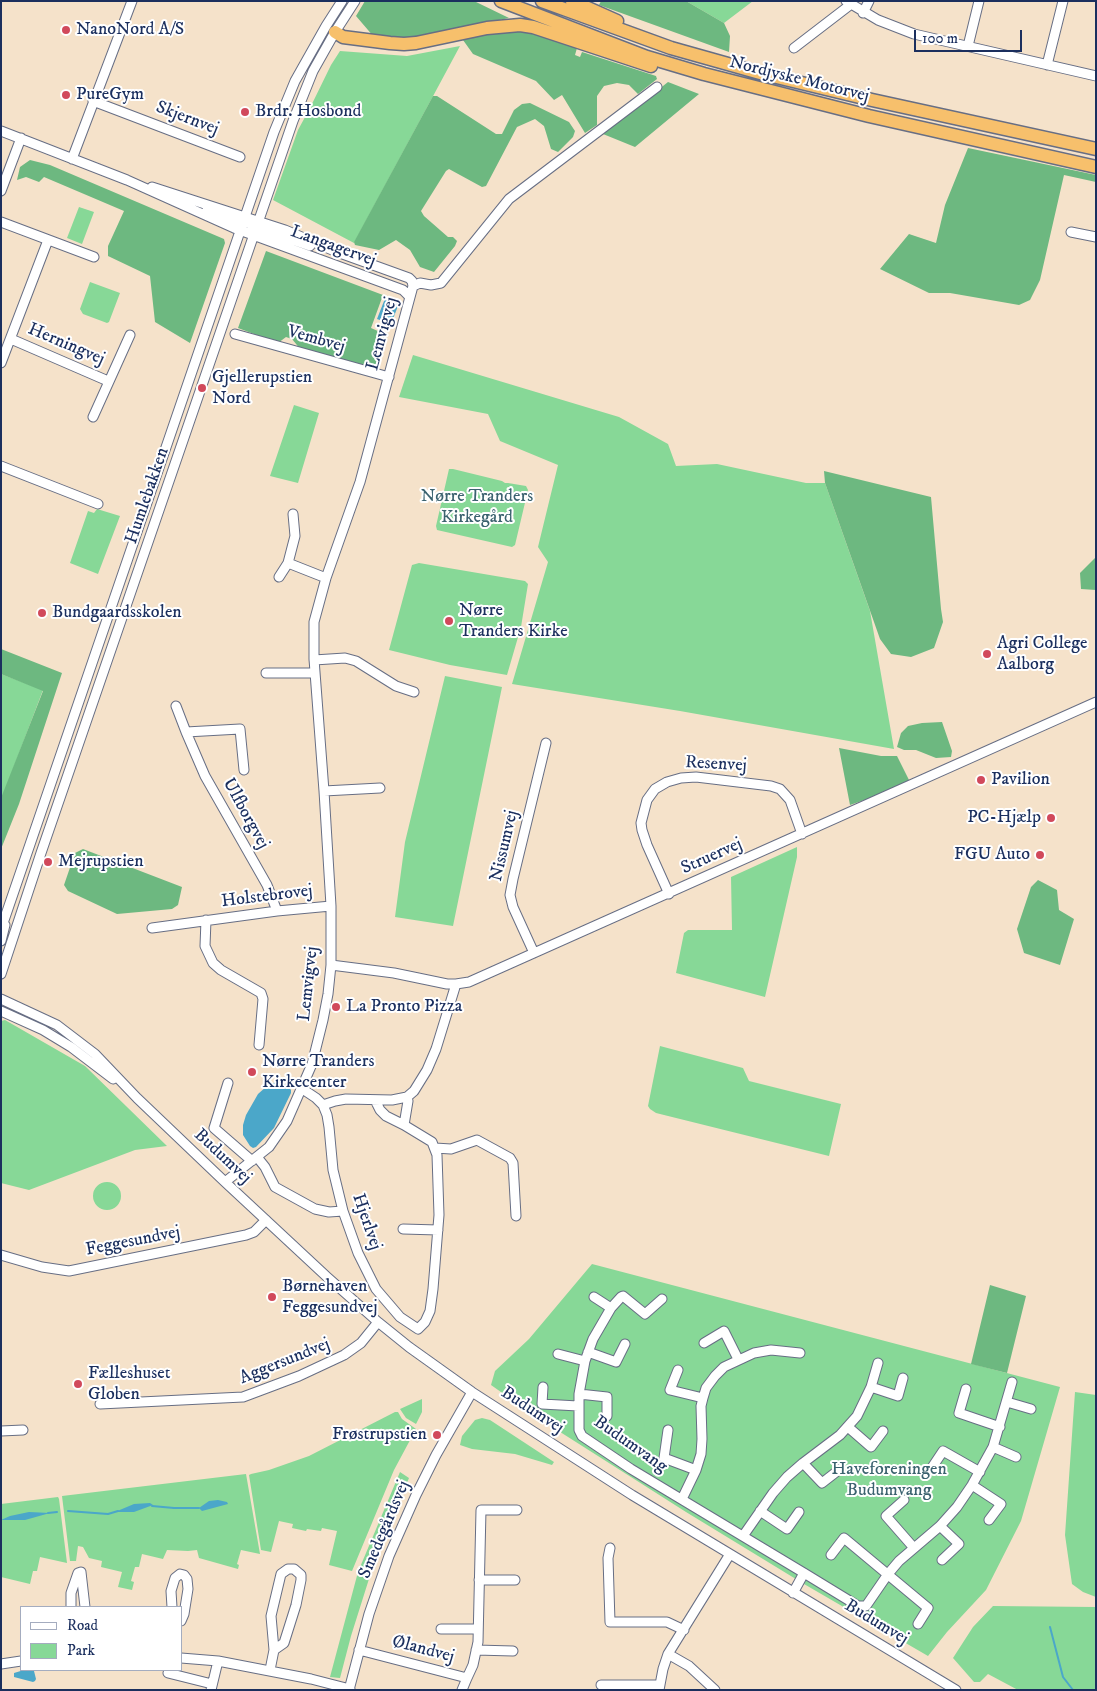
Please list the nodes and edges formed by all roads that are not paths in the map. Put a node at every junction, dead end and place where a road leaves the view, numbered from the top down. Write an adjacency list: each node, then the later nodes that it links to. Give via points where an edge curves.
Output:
1 (132, 1): 19 (street)
2 (342, 1): 12 (street, Humlebakken)
3 (355, 1): 12 (street, Humlebakken)
4 (501, 1): 20 (highway, Nordjyske Motorvej, via 647,57)
5 (542, 1): 16 (highway, Nordjyske Motorvej, via 671,48)
6 (572, 1): 16 (highway)
7 (869, 1): 11 (street)
8 (979, 1): 13 (street)
9 (1063, 1): 15 (street)
10 (848, 3): 11 (street); 14 (street)
11 (863, 13): 13 (street, via 907,32)
12 (330, 29): 20 (highway, via 343,37 404,44 520,25 702,80); 30 (street, Humlebakken, via 295,81 274,132); 31 (street, Humlebakken)
13 (968, 46): 15 (street)
14 (794, 48)
15 (1048, 65): 17 (street)
16 (760, 73): 23 (highway, Nordjyske Motorvej)
17 (1096, 76)
18 (657, 88): 36 (street, Lemvigvej, via 509,199 441,283)
19 (93, 101): 24 (street, Skjernvej); 25 (street)
20 (819, 104): 26 (highway, Nordjyske Motorvej)
21 (1, 131): 22 (street, Langagervej)
22 (21, 138): 25 (street, Langagervej); 28 (street)
23 (1096, 149)
24 (240, 157)
25 (72, 159): 27 (street, Langagervej)
26 (1096, 167)
27 (127, 180): 30 (street, Langagervej, via 170,191); 30 (street, Langagervej, via 177,203 195,206)
28 (1, 192)
29 (1, 222): 34 (street)
30 (244, 224): 31 (street, Langagervej); 31 (street); 64 (street, Humlebakken)
31 (256, 227): 36 (street, Langagervej, via 409,278); 37 (street, Langagervej, via 403,290); 73 (street, Humlebakken)
32 (1071, 232): 33 (street)
33 (1096, 237)
34 (48, 240): 35 (street); 40 (street, Herningvej)
35 (94, 257)
36 (413, 286): 37 (street, Lemvigvej)
37 (410, 297): 42 (street, Lemvigvej)
38 (235, 334): 42 (street, Vembvej)
39 (130, 335): 43 (street, Herningvej)
40 (11, 339): 41 (street, Herningvej); 43 (street, Herningvej)
41 (1, 364)
42 (389, 377): 50 (street, Lemvigvej, via 360,482)
43 (108, 380): 44 (street, Herningvej)
44 (93, 417)
45 (1, 466): 46 (street)
46 (98, 504)
47 (294, 514): 48 (street, via 294,536)
48 (288, 563): 49 (street); 50 (street)
49 (279, 576)
50 (326, 578): 51 (street, Lemvigvej, via 314,622)
51 (314, 660): 53 (street, Lemvigvej); 54 (street, via 345,658 356,661 396,686)
52 (266, 673): 53 (street)
53 (315, 673): 61 (street, Lemvigvej)
54 (414, 692)
55 (1096, 702): 62 (street, Struervej)
56 (176, 706): 57 (street, Ulfborgvej)
57 (186, 732): 59 (street, Ulfborgvej, via 240,729); 66 (street, Ulfborgvej, via 205,776 267,885)
58 (546, 743): 71 (street, Nissumvej, via 510,896)
59 (244, 770)
60 (380, 788): 61 (street)
61 (324, 791): 65 (street, Lemvigvej)
62 (802, 834): 63 (street, Struervej); 63 (street, Resenvej, via 790,800 780,789 696,777 666,782 647,800 641,823)
63 (669, 894): 71 (street, Struervej)
64 (11, 900): 69 (street, Humlebakken); 70 (street)
65 (331, 906): 66 (street, Holstebrovej); 72 (street, Lemvigvej)
66 (276, 911): 67 (street, Holstebrovej)
67 (206, 920): 68 (street, Holstebrovej); 77 (street, Holstebrovej, via 205,946 213,964 261,993)
68 (152, 928)
69 (1, 929)
70 (1, 941)
71 (534, 953): 74 (street, Struervej, via 469,982)
72 (331, 965): 74 (street, Struervej); 78 (street, Lemvigvej, via 323,1020)
73 (1, 974)
74 (456, 984): 80 (street, via 436,1050 427,1070)
75 (1, 999): 81 (street, Budumvej, via 74,1036)
76 (1, 1011): 81 (street, Budumvej, via 71,1047)
77 (259, 1045)
78 (302, 1088): 83 (street); 86 (street, Lemvigvej, via 287,1121 268,1147)
79 (236, 1093): 86 (street, via 227,1086 214,1128)
80 (407, 1097): 82 (street); 84 (street)
81 (137, 1098): 87 (street, Budumvej)
82 (375, 1100): 83 (street, via 346,1099); 84 (street, via 386,1116)
83 (323, 1105): 88 (street, Hjerlvej, via 333,1170)
84 (404, 1125): 85 (street, via 429,1140)
85 (435, 1148): 89 (street, via 451,1149 477,1140 510,1158); 92 (street)
86 (254, 1159): 87 (street, Lemvigvej); 88 (street, via 265,1167 275,1187 315,1209)
87 (225, 1182): 90 (street, Budumvej)
88 (344, 1211): 92 (street, Hjerlvej, via 358,1253 376,1290 400,1317 418,1329 430,1311)
89 (516, 1216)
90 (266, 1220): 93 (street, Feggesundvej, via 246,1235 68,1271); 97 (street, Budumvej)
91 (403, 1229): 92 (street)
92 (438, 1230)
93 (1, 1255)
94 (594, 1297): 96 (street)
95 (662, 1299): 96 (street, via 646,1314 624,1296)
96 (611, 1308): 102 (street, Budumvang)
97 (378, 1322): 111 (street, Budumvej); 115 (street, Aggersundvej, via 361,1343 344,1355 243,1397)
98 (704, 1343): 103 (street, via 724,1331)
99 (625, 1344): 102 (street, via 616,1362)
100 (800, 1352): 103 (street, via 771,1350)
101 (558, 1354): 102 (street)
102 (587, 1356): 112 (street, Budumvang)
103 (738, 1359): 113 (street, via 715,1376)
104 (878, 1363): 109 (street)
105 (678, 1370): 113 (street, via 670,1390)
106 (904, 1378): 109 (street, via 898,1396)
107 (1012, 1382): 114 (street, Budumvang)
108 (543, 1387): 116 (street, Budumvang, via 542,1404)
109 (871, 1387): 119 (street)
110 (966, 1389): 120 (street, via 959,1413)
111 (472, 1392): 143 (street, Budumvej); 160 (street, Smedegårdsvej, via 436,1455 396,1539 369,1614)
112 (579, 1394): 116 (street, Budumvang); 118 (street, Budumvang, via 608,1397)
113 (703, 1398): 130 (street, via 701,1446)
114 (1007, 1402): 117 (street); 120 (street, Budumvang)
115 (100, 1404)
116 (578, 1406): 133 (street, Budumvang, via 582,1436)
117 (1031, 1409)
118 (606, 1416)
119 (848, 1427): 124 (street, via 871,1447); 127 (street)
120 (1000, 1427): 125 (street, Budumvang)
121 (23, 1430): 123 (street)
122 (668, 1430): 130 (street, Budumvang, via 664,1458)
123 (1, 1431)
124 (883, 1431)
125 (993, 1447): 126 (street); 131 (street, Budumvang)
126 (1016, 1457)
127 (802, 1463): 128 (street, via 822,1482); 136 (street)
128 (840, 1469)
129 (931, 1469): 131 (street, via 943,1451)
130 (696, 1470): 133 (street)
131 (980, 1472): 132 (street, Budumvang)
132 (972, 1485): 138 (street, via 1001,1504); 139 (street, Budumvang)
133 (682, 1499): 140 (street, Budumvang)
134 (904, 1500): 142 (street, via 886,1516)
135 (517, 1510): 148 (street, via 481,1510)
136 (760, 1511): 137 (street, via 786,1529); 140 (street)
137 (799, 1512)
138 (989, 1520)
139 (940, 1526): 142 (street, Budumvang); 145 (street, via 958,1544)
140 (743, 1536): 146 (street, Budumvang)
141 (610, 1548): 158 (street, via 610,1622 667,1622)
142 (914, 1548): 147 (street, Budumvang)
143 (730, 1554): 150 (street, Budumvej); 158 (street)
144 (831, 1555): 147 (street, via 844,1538)
145 (942, 1560)
146 (804, 1573): 147 (street, Budumvang, via 863,1607); 150 (street)
147 (888, 1574): 155 (street, via 928,1608)
148 (479, 1580): 149 (street); 157 (street)
149 (515, 1580)
150 (793, 1592): 177 (street, Budumvej)
151 (71, 1606): 152 (street, via 71,1593 78,1573 82,1572)
152 (85, 1606)
153 (172, 1606): 154 (street, via 171,1591 175,1578 184,1575 188,1589)
154 (182, 1619)
155 (918, 1624)
156 (441, 1629): 157 (street)
157 (478, 1629): 161 (street)
158 (684, 1630): 163 (street)
159 (274, 1650): 159 (street, via 284,1643 302,1580 294,1569 281,1574 271,1616); 168 (street)
160 (360, 1650): 170 (street, Ølandvej); 174 (street, Smedegårdsvej)
161 (476, 1650): 162 (street); 170 (street, via 474,1665)
162 (513, 1651)
163 (668, 1654): 173 (street); 176 (street, via 689,1666)
164 (182, 1658): 166 (street)
165 (20, 1661): 167 (street)
166 (218, 1661): 168 (street); 172 (street)
167 (1, 1664)
168 (270, 1670): 174 (street)
169 (168, 1673): 172 (street)
170 (467, 1678): 175 (street, Ølandvej)
171 (601, 1685): 173 (street)
172 (212, 1687)
173 (659, 1687)
174 (350, 1689)
175 (462, 1690)
176 (715, 1690)
177 (956, 1690)

